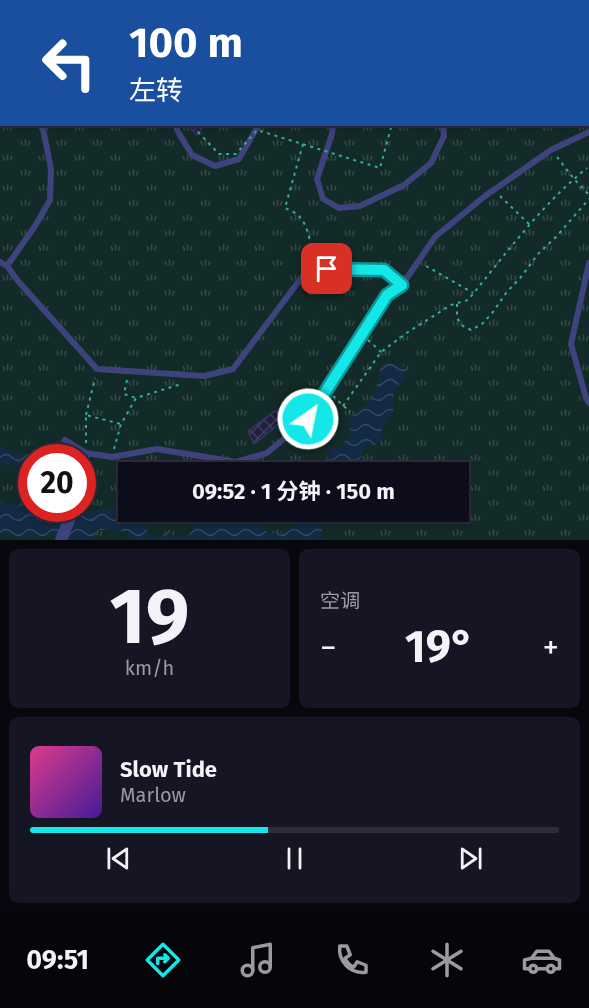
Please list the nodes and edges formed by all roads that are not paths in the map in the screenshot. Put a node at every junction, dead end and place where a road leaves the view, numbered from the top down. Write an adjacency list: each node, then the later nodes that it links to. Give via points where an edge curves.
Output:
1 (42, 126): 9 (lane, via 51,169 50,200)
2 (177, 126): 3 (lane, via 192,155 215,166 239,159)
3 (258, 126)
4 (333, 126): 5 (lane, via 317,179 323,199 339,208 360,206 404,185 431,163 444,136)
5 (443, 126)
6 (589, 132): 10 (lane, via 551,150 435,237)
7 (0, 262): 9 (lane)
8 (589, 263): 11 (lane, via 571,345)
9 (7, 266): 10 (lane, via 97,369 204,376 233,369 308,269 384,270)
10 (402, 285): 14 (lane, via 387,295 308,419 267,453 237,462 157,449 112,457)
11 (589, 403)
12 (66, 440): 13 (lane)
13 (72, 444)
14 (96, 455)
15 (68, 522): 16 (street)
16 (61, 540)

